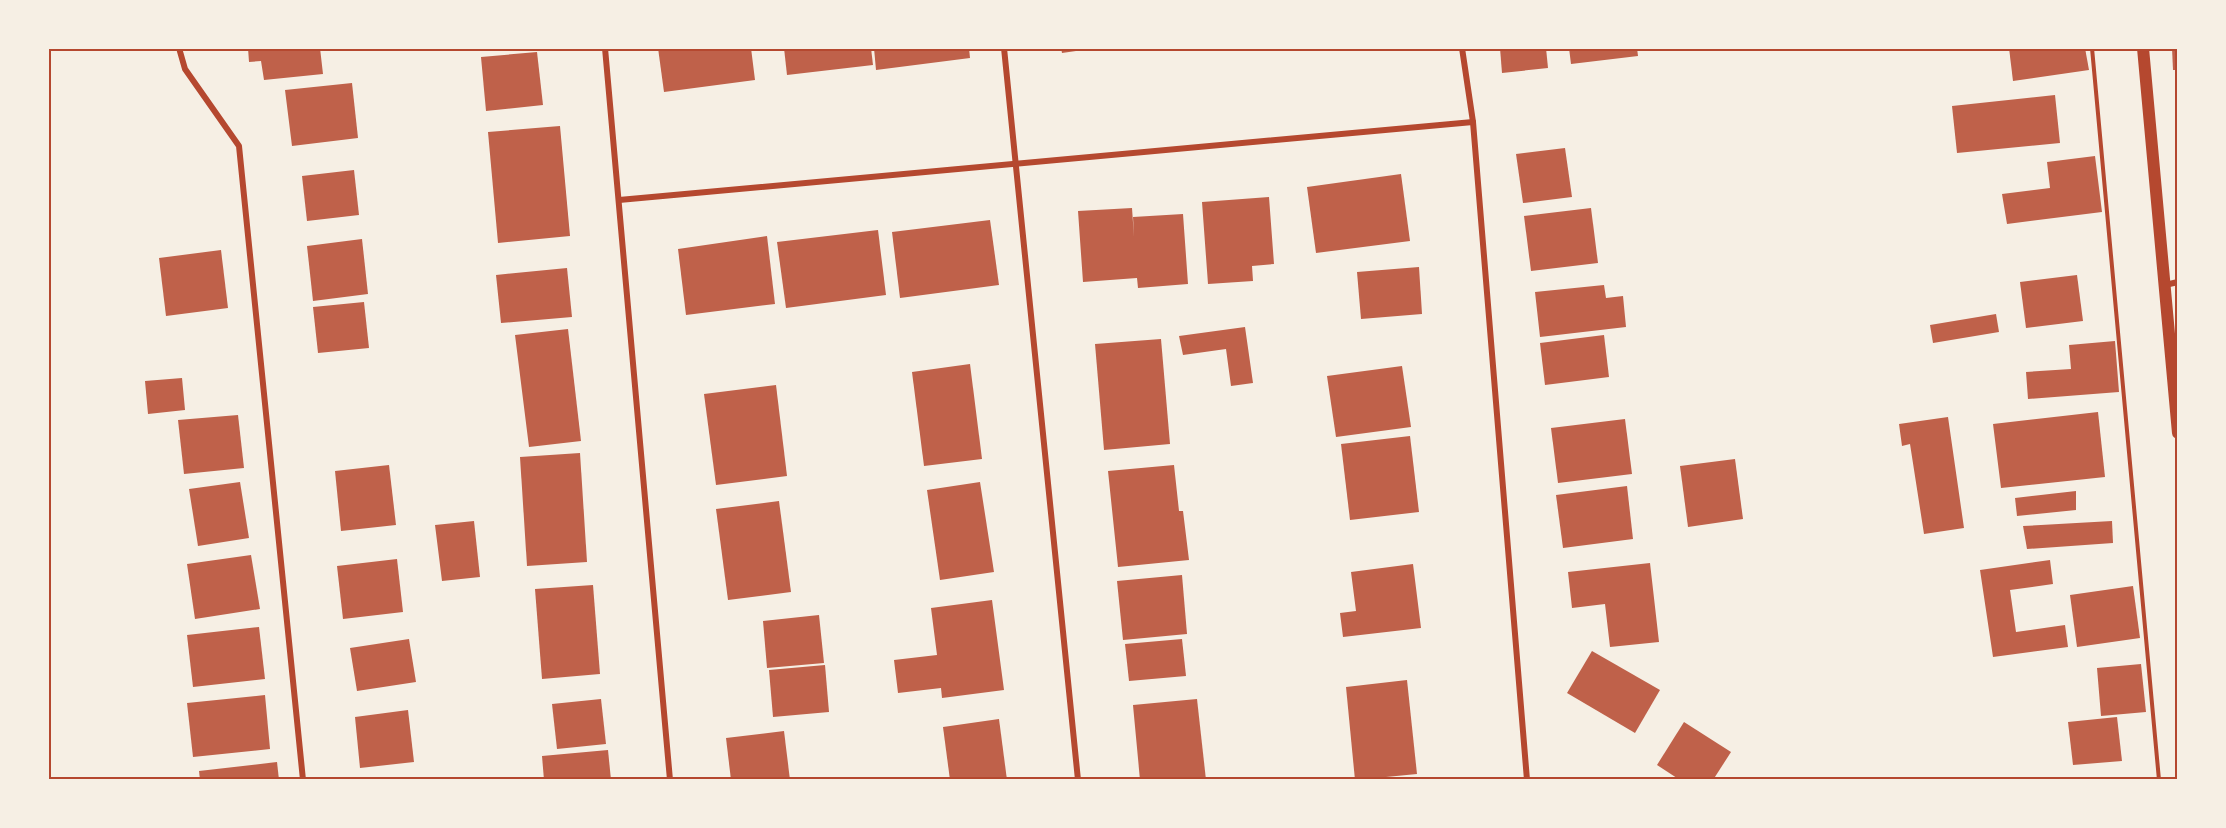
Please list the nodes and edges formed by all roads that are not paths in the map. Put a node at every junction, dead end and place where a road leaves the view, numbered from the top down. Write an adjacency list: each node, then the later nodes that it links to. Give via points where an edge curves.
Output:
1 (179, 48): 12 (street, via 185,69 238,146)
2 (605, 48): 8 (street)
3 (1004, 48): 7 (street)
4 (1462, 48): 6 (street)
5 (2143, 48): 10 (main road)
6 (1473, 122): 7 (street); 15 (street)
7 (1017, 164): 8 (street); 14 (street)
8 (619, 200): 13 (street)
9 (2178, 282): 10 (street)
10 (2165, 285): 11 (main road)
11 (2178, 433)
12 (303, 780)
13 (670, 780)
14 (1078, 780)
15 (1527, 780)

